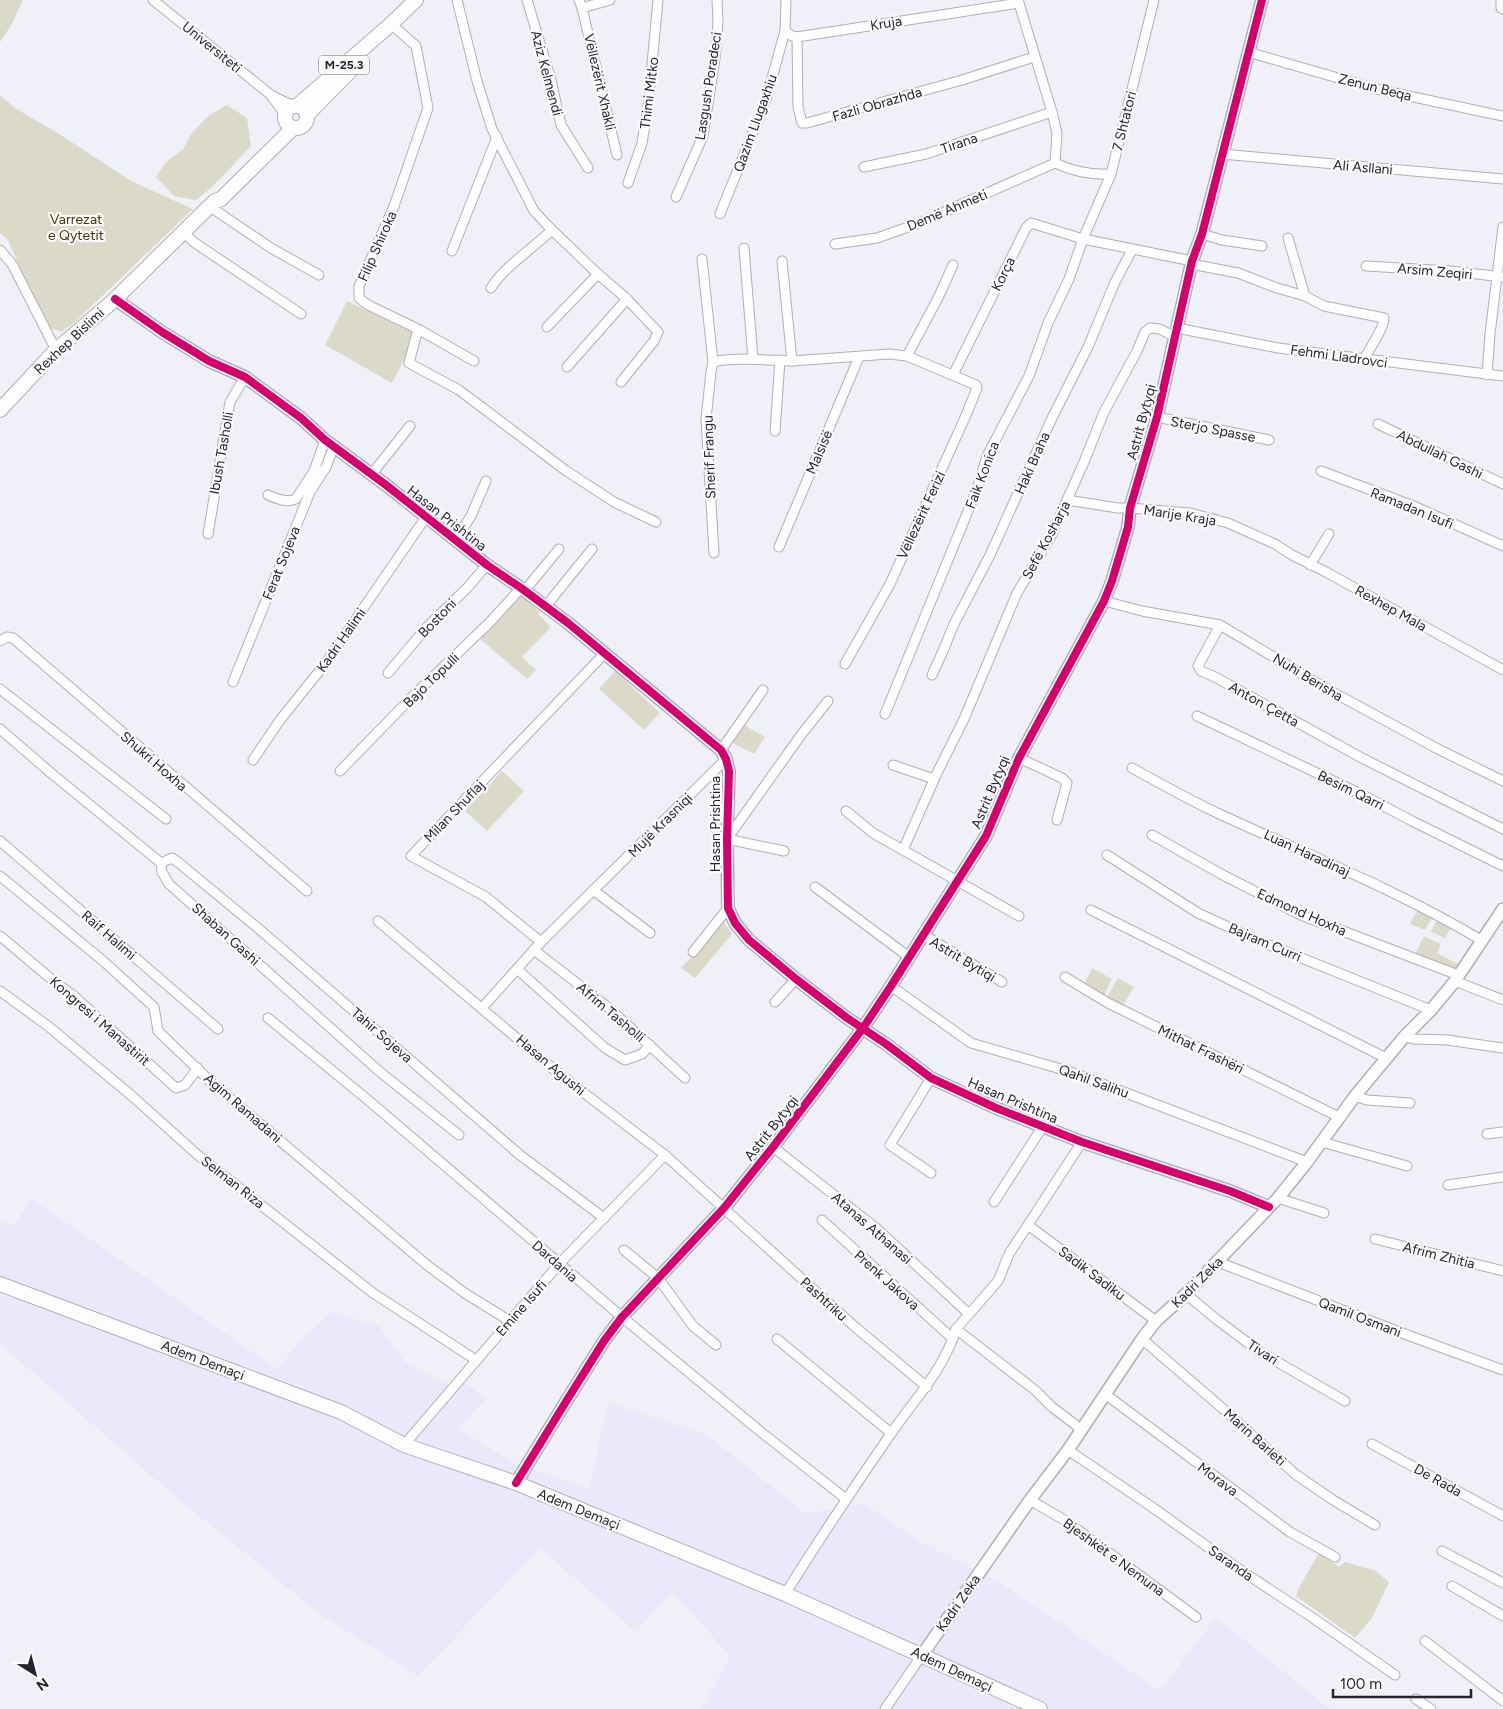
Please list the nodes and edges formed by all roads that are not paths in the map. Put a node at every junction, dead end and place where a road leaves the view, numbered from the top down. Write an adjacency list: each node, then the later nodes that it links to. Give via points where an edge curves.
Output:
1 (153, 0): 21 (street, Universiteti)
2 (416, 0): 15 (main road, Rexhep Bislimi / M-25.3)
3 (457, 0): 23 (street, via 477,81)
4 (527, 0): 28 (street, Aziz Kelmendi, via 561,125)
5 (610, 0): 13 (street)
6 (658, 0): 31 (street, Thimi Mitko, via 648,107 642,143)
7 (717, 0): 32 (street, Lasgush Poradeci, via 715,59 702,136)
8 (786, 0): 16 (street)
9 (1154, 0): 29 (street, 7 Shtatori)
10 (1262, 0): 18 (street, Astrit Bytyqi)
11 (1501, 0): 14 (street)
12 (1019, 1): 17 (street, Kruja); 19 (street)
13 (581, 4): 25 (street, Vëllezërit Xhakli)
14 (1503, 9)
15 (392, 24): 21 (main road, Rexhep Bislimi / M-25.3); 61 (street, Filip Shiroka, via 416,46 428,108 394,206 358,286 359,298)
16 (785, 31): 17 (street); 34 (street, Qazim Llugaxhiu, via 766,100)
17 (796, 37): 19 (street, Fazli Obrazhda, via 798,107 802,123)
18 (1248, 52): 22 (street, Zenun Beqa, via 1376,89); 24 (street, Astrit Bytyqi)
19 (1034, 57): 20 (street)
20 (1052, 112): 26 (street, via 1057,133); 27 (street, Tirana, via 926,154)
21 (294, 115): 33 (main road, Rexhep Bislimi / M-25.3, via 216,195)
22 (1503, 116)
23 (497, 137): 36 (street, via 534,211); 46 (street)
24 (1222, 154): 30 (street, Ali Asllani); 38 (street, Astrit Bytyqi)
25 (617, 155)
26 (1055, 163): 29 (street, via 1094,175); 41 (street, Demë Ahmeti, via 901,230 877,238)
27 (864, 167)
28 (588, 168)
29 (1111, 174): 39 (street, 7 Shtatori)
30 (1503, 179)
31 (628, 183)
32 (676, 198)
33 (212, 204): 37 (main road, Rexhep Bislimi / M-25.3); 53 (street, via 271,248)
34 (720, 214)
35 (1503, 228): 54 (street)
36 (552, 230): 52 (street); 55 (street, via 508,268)
37 (183, 232): 57 (main road, Rexhep Bislimi / M-25.3); 59 (street)
38 (1202, 234): 42 (street); 49 (street, Astrit Bytyqi)
39 (1083, 238): 45 (street); 73 (street, Korça, via 1031,224 1026,228); 118 (street, Faik Konica, via 1070,279 1048,323 1030,376 987,456 977,489)
40 (1288, 238): 56 (street)
41 (835, 244)
42 (1262, 246)
43 (744, 248): 66 (street)
44 (0, 250): 63 (street, via 12,264)
45 (1132, 250): 49 (street); 113 (street, Haki Braha)
46 (452, 251)
47 (702, 259): 71 (street, Sherif Frangu)
48 (782, 261): 70 (street)
49 (1192, 262): 56 (street, via 1238,273); 62 (street, Astrit Bytyqi)
50 (952, 265): 64 (street)
51 (1366, 266): 54 (street, Arsim Zeqiri)
52 (598, 274): 58 (street); 60 (street)
53 (319, 276)
54 (1500, 277): 74 (street)
55 (491, 288)
56 (1305, 296): 67 (street, via 1324,306 1384,318 1384,324)
57 (115, 299): 63 (main road, Rexhep Bislimi / M-25.3); 76 (street, Hasan Prishtina, via 209,362)
58 (627, 299): 72 (street); 77 (street, via 658,332)
59 (301, 314)
60 (547, 327)
61 (418, 329): 69 (street); 93 (street, via 409,363 460,390 565,470 614,502)
62 (1176, 333): 67 (street, Fehmi Lladrovci); 79 (street, Astrit Bytyqi); 90 (street, Sefë Kosharja, via 1156,328 1145,332 1104,412)
63 (56, 350): 78 (main road, Rexhep Bislimi / M-25.3)
64 (907, 356): 65 (street); 73 (street)
65 (859, 357): 70 (street); 98 (street, Malsisë)
66 (753, 359): 68 (street); 71 (street)
67 (1364, 359): 74 (street, Fehmi Lladrovci)
68 (780, 360): 70 (street); 82 (street)
69 (474, 361)
70 (792, 361)
71 (713, 362): 101 (street, Sherif Frangu, via 706,419)
72 (567, 367)
73 (953, 375): 110 (street, Vëllezërit Ferizi, via 977,388 890,584)
74 (1486, 375): 75 (street, Fehmi Lladrovci)
75 (1503, 376)
76 (244, 377): 84 (street, Hasan Prishtina); 94 (street, Ibush Tasholli, via 230,402)
77 (621, 382)
78 (0, 410)
79 (1157, 417): 83 (street, Sterjo Spasse); 91 (street, Astrit Bytyqi)
80 (1378, 424): 88 (street, Abdullah Gashi)
81 (410, 426): 86 (street)
82 (775, 431)
83 (1269, 440)
84 (329, 443): 86 (street, Hasan Prishtina); 89 (street, via 296,499 280,500); 114 (street, Ferat Sojeva, via 326,467 310,492)
85 (1321, 471): 97 (street, Ramadan Isufi, via 1416,507)
86 (370, 475): 92 (street, Hasan Prishtina)
87 (486, 481): 96 (street, Hasan Prishtina, via 471,516)
88 (1503, 484)
89 (268, 496)
90 (1067, 500): 91 (street); 127 (street, Sefë Kosharja, via 1051,536 1017,593 964,719)
91 (1130, 508): 103 (street, Marije Kraja, via 1190,514 1228,523); 105 (street, Astrit Bytyqi, via 1128,527)
92 (426, 517): 96 (street, Hasan Prishtina); 123 (street, Kadri Halimi, via 325,664)
93 (656, 522)
94 (208, 534)
95 (1329, 534): 103 (street)
96 (456, 539): 102 (street, Hasan Prishtina)
97 (1503, 546)
98 (779, 547)
99 (559, 549): 104 (street)
100 (592, 549): 106 (street)
101 (714, 553)
102 (486, 565): 104 (street, Hasan Prishtina); 112 (street, Bostoni)
103 (1310, 565): 111 (street, Rexhep Mala)
104 (523, 589): 106 (street, Hasan Prishtina); 126 (street, Bajo Topulli)
105 (1104, 601): 107 (street, Nuhi Berisha); 122 (street, Astrit Bytyqi)
106 (546, 606): 109 (street, Hasan Prishtina)
107 (1220, 625): 128 (street, Nuhi Berisha, via 1335,694); 132 (street, Anton Çetta, via 1198,666 1201,671 1372,764)
108 (0, 640): 145 (street, Shukri Hoxha, via 12,638)
109 (605, 653): 121 (street, Hasan Prishtina); 155 (street, Milan Shuflaj, via 411,856 486,897)
110 (845, 664)
111 (1503, 670)
112 (388, 673)
113 (932, 675)
114 (233, 682)
115 (0, 689): 130 (street)
116 (763, 690): 121 (street)
117 (828, 701): 134 (street, Hasan Prishtina)
118 (886, 714)
119 (1197, 716): 140 (street, Besim Qarri)
120 (0, 728): 139 (street, Shaban Gashi)
121 (724, 755): 134 (street, Hasan Prishtina, via 729,771); 144 (street, Mujë Krasniqi)
122 (1019, 758): 131 (street, via 1068,783); 142 (street, Astrit Bytyqi, via 986,836)
123 (253, 760)
124 (893, 765): 127 (street)
125 (1132, 768): 154 (street, Luan Haradinaj, via 1214,811 1398,896)
126 (340, 771)
127 (934, 779): 137 (street, Sefë Kosharja)
128 (1503, 781)
129 (846, 811): 137 (street, via 873,833)
130 (166, 819)
131 (1057, 820)
132 (1503, 830)
133 (1152, 834): 161 (street, Edmond Hoxha, via 1301,915)
134 (727, 840): 136 (street, Hasan Prishtina); 146 (street, Hasan Prishtina)
135 (0, 841): 171 (street, Raif Halimi)
136 (784, 850)
137 (903, 850): 142 (street)
138 (1108, 855): 169 (street, Bajram Curri, via 1198,913)
139 (161, 863): 186 (street, Shaban Gashi, via 162,872 170,884 380,1072); 201 (street, Tahir Sojeva, via 172,858 179,863 520,1156)
140 (1503, 866)
141 (0, 876): 177 (street, Agim Ramadani, via 154,1007 158,1031)
142 (958, 880): 149 (street); 152 (street, Astrit Bytyqi)
143 (815, 887): 158 (street)
144 (594, 890): 151 (street); 155 (street, Mujë Krasniqi)
145 (307, 891)
146 (728, 908): 157 (street); 162 (street, Hasan Prishtina, via 734,923 749,940)
147 (1503, 909): 154 (street, Kadri Zeka)
148 (1091, 910): 176 (street)
149 (1018, 916)
150 (378, 921): 168 (street, Hasan Agushi)
151 (650, 934)
152 (924, 935): 158 (street, Astrit Bytyqi); 163 (street, Astrit Bytiqi)
153 (0, 936): 177 (street, Kongresi i Manastirit, via 74,996 176,1088 185,1085)
154 (1481, 940): 161 (street, Kadri Zeka)
155 (541, 942): 156 (street, Mujë Krasniqi)
156 (534, 950): 159 (street, Mujë Krasniqi); 174 (street, Afrim Tasholli, via 609,1008)
157 (693, 952)
158 (909, 957): 164 (street, Astrit Bytyqi)
159 (516, 969): 168 (street, Mujë Krasniqi); 174 (street, via 605,1048 625,1060 642,1054)
160 (1065, 977): 182 (street, Mithat Frashëri, via 1108,1003)
161 (1456, 978): 166 (street); 169 (street, Kadri Zeka)
162 (796, 979): 167 (street); 172 (street, Hasan Prishtina)
163 (1002, 982)
164 (891, 986): 172 (street, Astrit Bytyqi); 191 (street, Qahil Salihu, via 971,1043 1071,1072)
165 (0, 991): 221 (street, Selman Riza, via 48,1026 200,1157 373,1293)
166 (1503, 1000)
167 (775, 1002)
168 (482, 1008): 190 (street, Hasan Agushi, via 558,1073)
169 (1432, 1010): 173 (street, Kadri Zeka)
170 (268, 1018): 207 (street, Dardania)
171 (218, 1028)
172 (863, 1028): 179 (street, Hasan Prishtina); 189 (street, Astrit Bytyqi)
173 (1404, 1037): 175 (street); 176 (street, Kadri Zeka)
174 (650, 1045): 178 (street, Afrim Tasholli)
175 (1503, 1048)
176 (1386, 1058): 180 (street, Kadri Zeka)
177 (198, 1068): 214 (street, Agim Ramadani, via 427,1265)
178 (685, 1078)
179 (931, 1078): 183 (street, Hasan Prishtina); 193 (street, via 890,1145)
180 (1355, 1096): 181 (street); 182 (street, Kadri Zeka)
181 (1410, 1103)
182 (1339, 1116): 188 (street, Kadri Zeka)
183 (1043, 1126): 187 (street, Hasan Prishtina); 197 (street, Hasan Prishtina)
184 (1503, 1132): 185 (street)
185 (1487, 1134)
186 (459, 1135)
187 (1082, 1142): 198 (street, Hasan Prishtina); 203 (street)
188 (1322, 1142): 191 (street, Kadri Zeka); 192 (street)
189 (773, 1147): 199 (street, Astrit Bytyqi); 212 (street, Atanas Athanasi, via 876,1228)
190 (664, 1155): 199 (street, Hasan Agushi); 201 (street, Emine Isufi)
191 (1307, 1162): 196 (street, Kadri Zeka)
192 (1407, 1166)
193 (931, 1173)
194 (1499, 1178): 195 (street)
195 (1448, 1185)
196 (1278, 1198): 198 (street, Kadri Zeka); 200 (street)
197 (994, 1202)
198 (1269, 1207): 206 (street, Kadri Zeka)
199 (724, 1208): 209 (street, Astrit Bytyqi); 223 (street, Pashtriku, via 854,1326)
200 (1324, 1213)
201 (604, 1218): 207 (street, Emine Isufi)
202 (822, 1220): 218 (street, Prenk Jakova)
203 (1028, 1225): 212 (street, via 1009,1254 998,1281); 215 (street, Sadik Sadiku)
204 (1375, 1239): 208 (street, Afrim Zhitia)
205 (624, 1250): 209 (street)
206 (1218, 1262): 211 (street, Kadri Zeka); 222 (street, Qamil Osmani)
207 (559, 1264): 213 (street, Dardania); 214 (street, Emine Isufi)
208 (1503, 1271)
209 (658, 1278): 213 (street, Astrit Bytyqi); 220 (street, via 693,1326)
210 (0, 1284): 229 (main road, Adem Demaçi, via 341,1412)
211 (1186, 1294): 215 (street, Kadri Zeka); 225 (street, Tivari, via 1260,1352)
212 (968, 1313): 216 (street)
213 (622, 1318): 231 (street, Astrit Bytyqi, via 588,1366); 232 (street, Dardania)
214 (510, 1321): 221 (street, Emine Isufi)
215 (1156, 1322): 219 (street, Kadri Zeka)
216 (956, 1329): 218 (street); 226 (street)
217 (777, 1339): 227 (street)
218 (953, 1339): 223 (street)
219 (1142, 1339): 224 (street, Kadri Zeka); 235 (street, Marin Barleti, via 1295,1474)
220 (716, 1345)
221 (476, 1360): 229 (street, Emine Isufi)
222 (1503, 1370)
223 (927, 1387): 227 (street)
224 (1105, 1394): 226 (street, Kadri Zeka); 237 (street, Morava, via 1290,1532)
225 (1345, 1401)
226 (1081, 1429): 230 (street, Kadri Zeka)
227 (892, 1433): 232 (street)
228 (1372, 1444): 234 (street, De Rada)
229 (404, 1445): 231 (main road, Adem Demaçi)
230 (1068, 1450): 233 (street, Kadri Zeka); 245 (street, Saranda)
231 (516, 1483): 240 (main road, Adem Demaçi)
232 (846, 1499): 240 (street)
233 (1030, 1500): 242 (street, Bjeshkët e Nemuna, via 1066,1521); 244 (street, Kadri Zeka)
234 (1503, 1516)
235 (1375, 1524)
236 (1442, 1551): 238 (street)
237 (1335, 1557)
238 (1503, 1583)
239 (1452, 1586): 241 (street)
240 (785, 1594): 244 (main road, Adem Demaçi)
241 (1503, 1616)
242 (1196, 1617)
243 (1425, 1641): 247 (street)
244 (922, 1655): 248 (street); 249 (main road, Adem Demaçi)
245 (1395, 1675)
246 (1416, 1699): 250 (street)
247 (1503, 1701)
248 (885, 1709)
249 (1040, 1709)
250 (1431, 1709)

